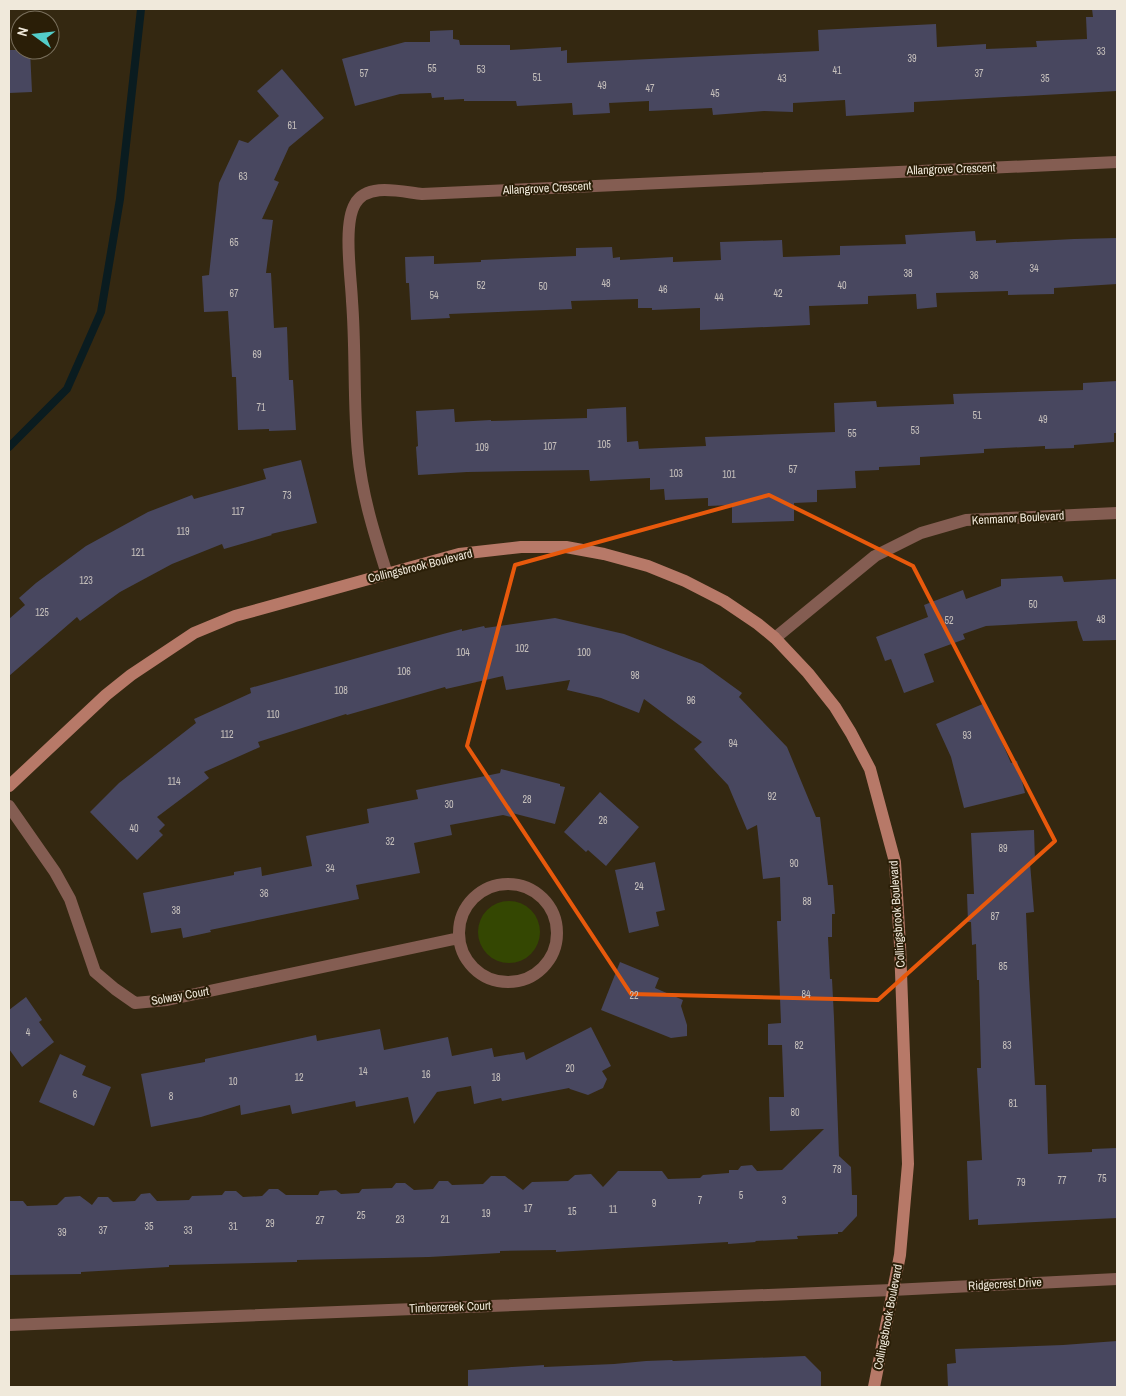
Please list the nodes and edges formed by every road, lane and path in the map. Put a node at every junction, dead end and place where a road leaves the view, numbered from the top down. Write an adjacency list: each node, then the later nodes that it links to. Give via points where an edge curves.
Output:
1 (1117, 162): 3 (street, Allangrove Crescent, via 422,194 379,190 366,194 355,203 350,222 349,272 356,421 367,505)
2 (1117, 513): 4 (street, Kenmanor Boulevard, via 966,520 921,533 874,556)
3 (387, 574): 4 (street, Collingsbrook Boulevard, via 460,554 521,547 566,547 648,566 685,581 724,601); 5 (street, Collingsbrook Boulevard, via 235,616 194,633 112,690)
4 (775, 638): 9 (street, Collingsbrook Boulevard, via 808,673 851,733 870,769 895,862 908,1164 900,1255)
5 (9, 786)
6 (9, 806): 7 (street, Solway Court, via 66,892 96,972 135,1003 167,1000)
7 (458, 938): 7 (street, via 472,968 486,978 519,982 547,964 558,933 548,903 529,888 505,883 490,886 476,895 459,922)
8 (1117, 1279): 9 (street, Ridgecrest Drive)
9 (892, 1290): 10 (street, Timbercreek Court); 11 (street, Collingsbrook Boulevard)
10 (9, 1325)
11 (874, 1387)

